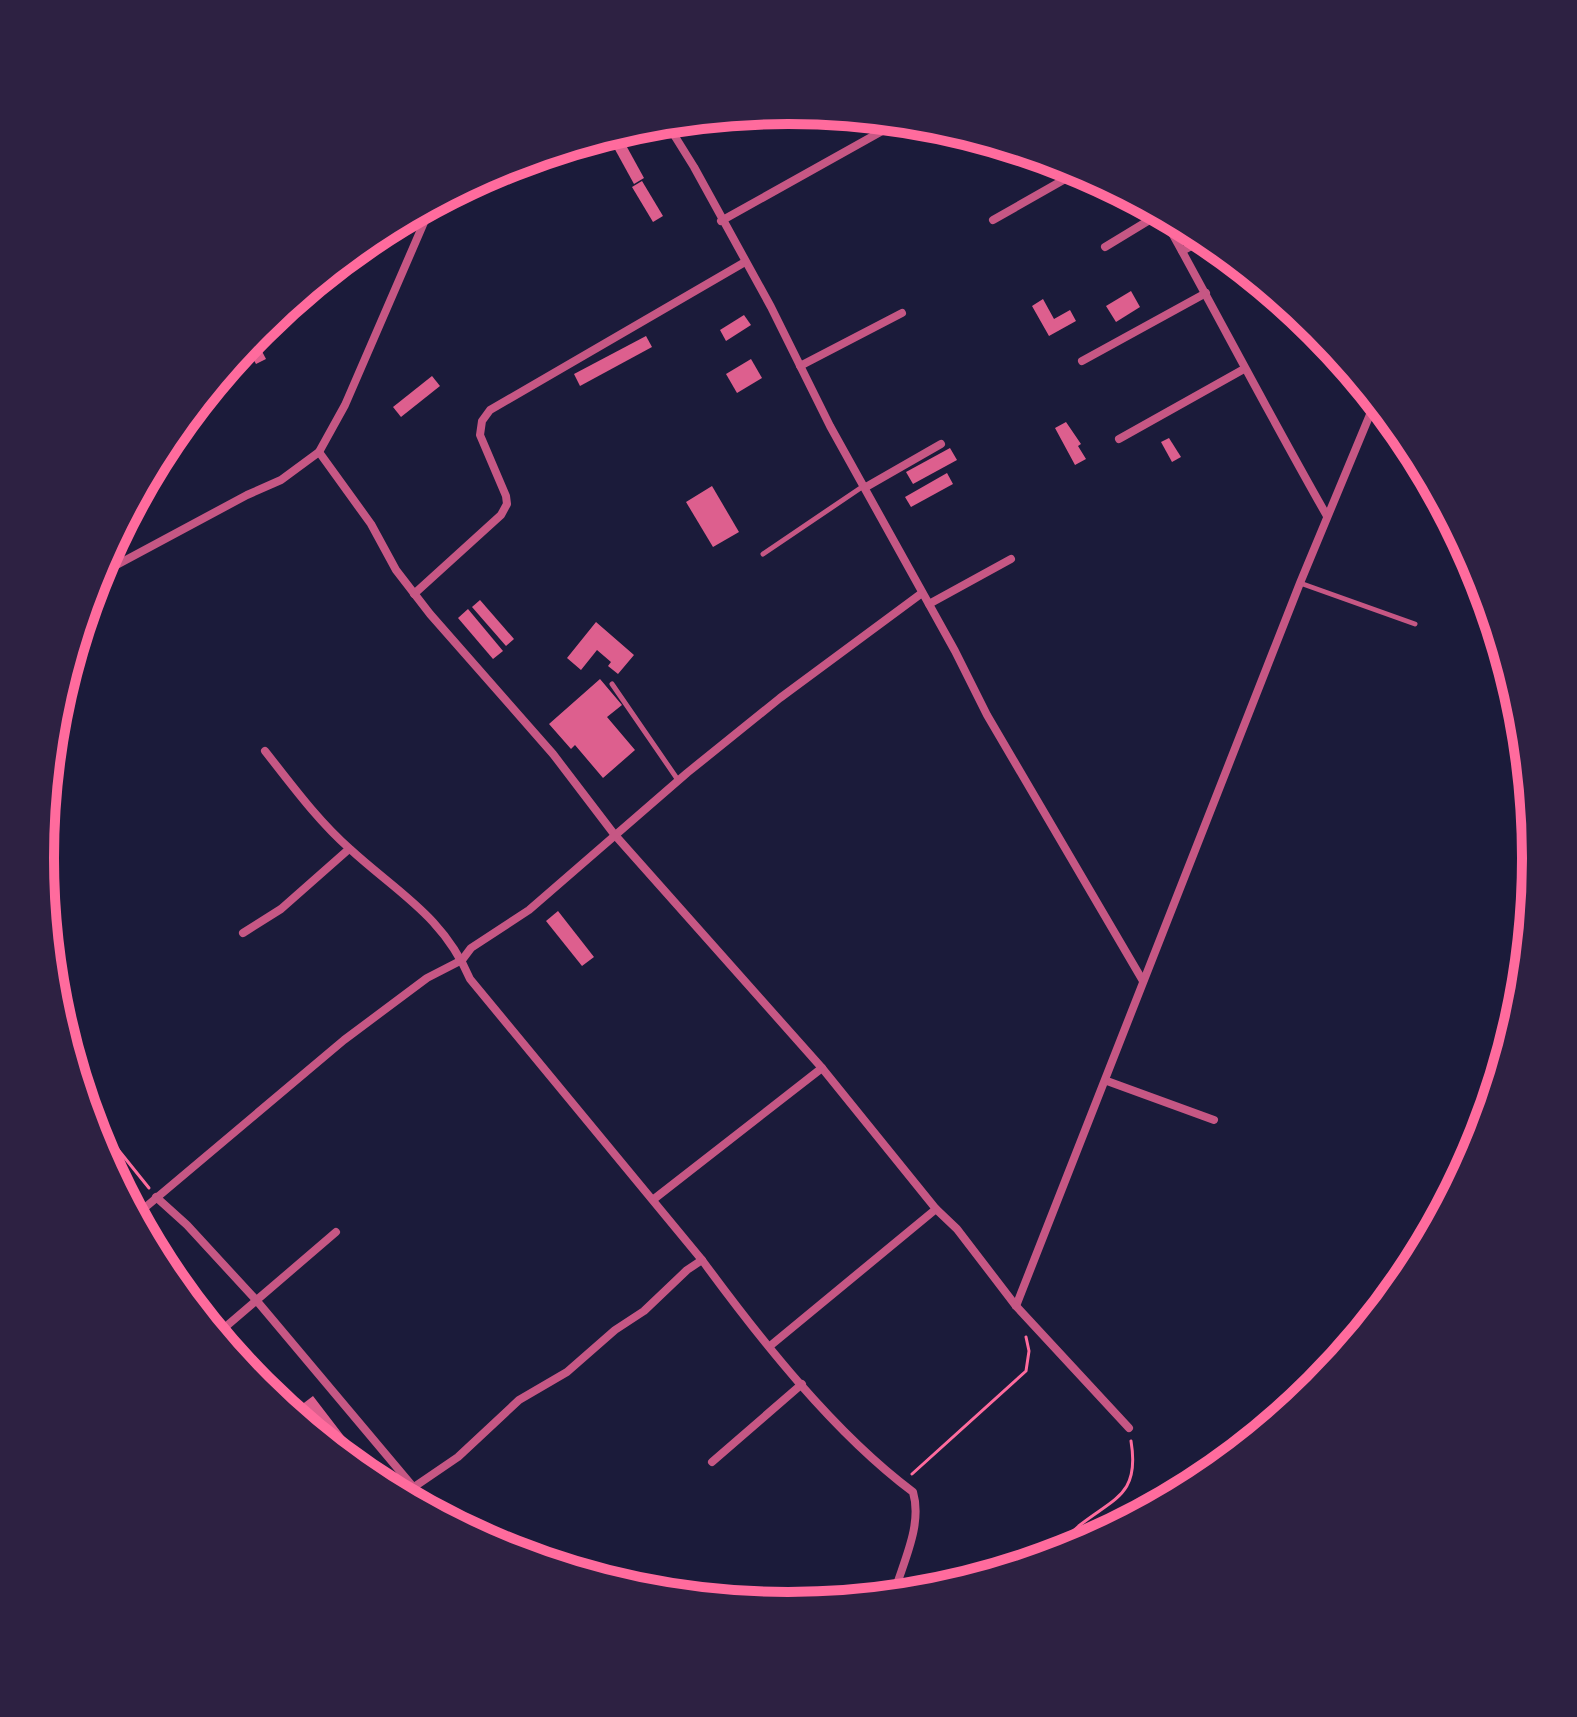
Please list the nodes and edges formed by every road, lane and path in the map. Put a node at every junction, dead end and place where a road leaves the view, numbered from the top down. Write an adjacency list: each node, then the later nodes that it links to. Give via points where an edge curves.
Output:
1 (884, 130): 7 (street)
2 (673, 133): 7 (street)
3 (1066, 179): 6 (street)
4 (1151, 219): 10 (street)
5 (425, 220): 21 (street, via 345,405)
6 (993, 220)
7 (721, 221): 12 (street)
8 (1171, 232): 11 (street)
9 (1193, 245): 11 (street)
10 (1105, 247)
11 (1182, 251): 13 (street)
12 (745, 262): 16 (street); 29 (street, via 490,410 480,435 507,504)
13 (1206, 293): 15 (street); 17 (street)
14 (902, 313): 16 (street)
15 (1082, 361)
16 (800, 366): 22 (street)
17 (1244, 369): 19 (street); 23 (street)
18 (1371, 411): 23 (street)
19 (1119, 439)
20 (941, 444): 22 (street)
21 (319, 452): 26 (street, via 281,480); 29 (street)
22 (865, 486): 24 (lane); 28 (street)
23 (1327, 516): 27 (street)
24 (763, 554)
25 (1011, 559): 30 (street)
26 (115, 566)
27 (1300, 583): 31 (lane); 39 (street)
28 (922, 593): 30 (street); 34 (street)
29 (414, 594): 35 (street, via 553,754)
30 (929, 604): 39 (street, via 987,715)
31 (1415, 624)
32 (612, 684): 34 (lane)
33 (265, 751): 36 (street)
34 (678, 780): 35 (street)
35 (614, 834): 38 (street, via 529,910 471,948); 40 (street)
36 (349, 849): 37 (street, via 281,909); 38 (street, via 432,919)
37 (243, 933)
38 (462, 960): 44 (street, via 427,978 344,1040); 45 (street, via 470,979)
39 (1143, 981): 41 (street)
40 (822, 1068): 45 (street); 47 (street)
41 (1107, 1081): 42 (street); 51 (street)
42 (1214, 1120)
43 (110, 1139): 44 (path)
44 (156, 1197): 46 (street); 50 (street)
45 (654, 1199): 49 (street)
46 (143, 1209)
47 (936, 1209): 51 (street); 53 (street)
48 (336, 1232): 50 (street)
49 (702, 1260): 53 (street); 58 (street, via 567,1372 519,1400 458,1457)
50 (257, 1301): 52 (street); 58 (street)
51 (1016, 1306): 55 (street); 57 (path, via 1029,1351 1026,1371)
52 (224, 1328)
53 (770, 1346): 54 (street)
54 (802, 1384): 56 (street); 57 (street)
55 (1129, 1428): 60 (path, via 1134,1456 1122,1494)
56 (712, 1462)
57 (901, 1483): 61 (street, via 913,1492 917,1507)
58 (414, 1487): 59 (street)
59 (420, 1494)
60 (1069, 1537)
61 (897, 1585)

